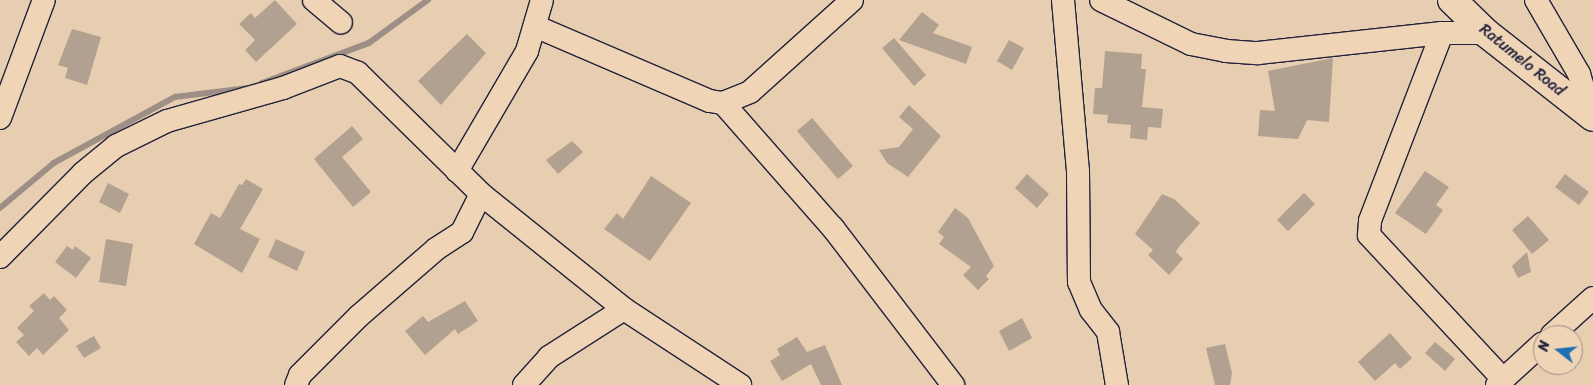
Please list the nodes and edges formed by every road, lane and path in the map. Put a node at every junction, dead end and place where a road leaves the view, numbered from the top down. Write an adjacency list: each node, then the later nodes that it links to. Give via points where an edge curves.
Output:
1 (44, 0): 15 (street)
2 (314, 0): 9 (street)
3 (542, 0): 10 (street)
4 (852, 0): 13 (street, via 750,92)
5 (1063, 0): 28 (street, via 1078,171 1079,282 1091,310 1108,332)
6 (1101, 0): 11 (street, via 1192,44 1226,51 1258,53)
7 (1452, 0): 12 (street, Ratumelo Road)
8 (1536, 0): 14 (street, via 1575,67)
9 (341, 23)
10 (537, 26): 13 (street, via 710,101); 16 (street)
11 (1442, 33): 12 (street); 23 (street, via 1370,221 1369,235)
12 (1486, 33): 14 (street, Ratumelo Road)
13 (723, 103): 27 (street, via 850,249)
14 (1593, 117)
15 (0, 118)
16 (457, 171): 17 (street); 18 (street, via 358,73 334,67 283,88 167,121 116,146 83,173)
17 (481, 194): 20 (street); 24 (street, via 462,232 436,249 360,316 300,375)
18 (0, 257)
19 (1593, 298): 21 (street)
20 (624, 309): 25 (street, via 549,357); 26 (street)
21 (1563, 325)
22 (1533, 352): 23 (street)
23 (1500, 382)
24 (296, 385)
25 (524, 385)
26 (740, 385)
27 (953, 385)
28 (1117, 385)

